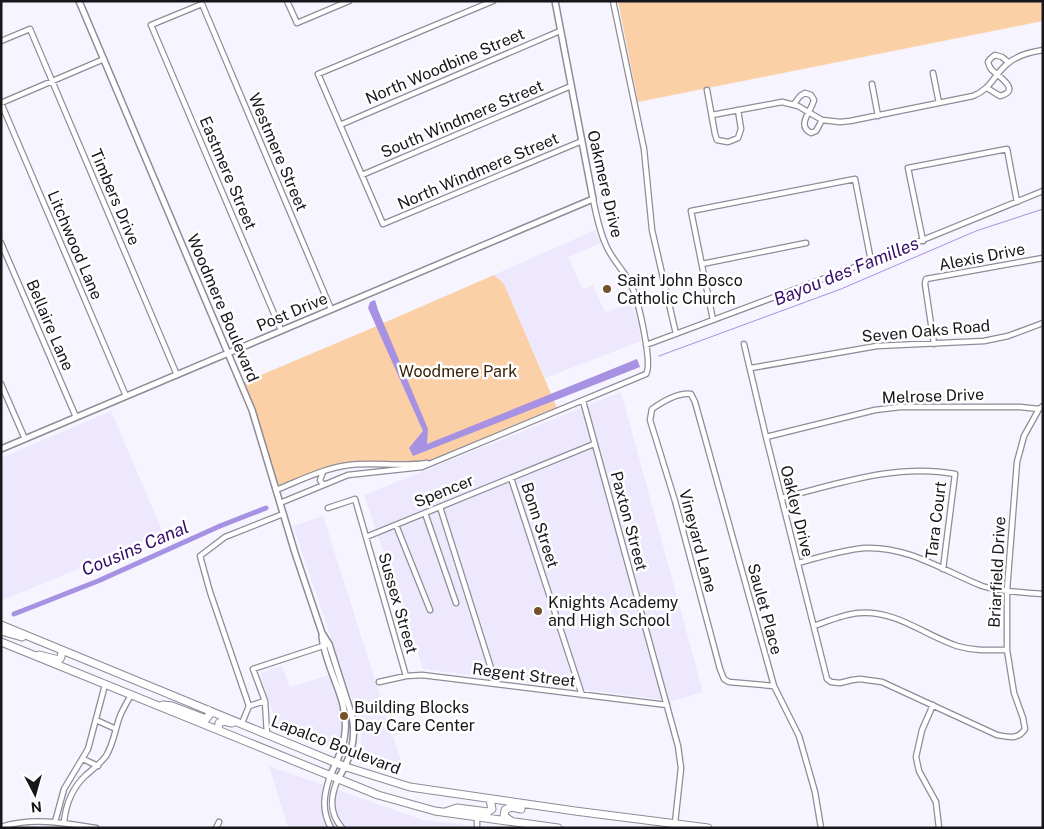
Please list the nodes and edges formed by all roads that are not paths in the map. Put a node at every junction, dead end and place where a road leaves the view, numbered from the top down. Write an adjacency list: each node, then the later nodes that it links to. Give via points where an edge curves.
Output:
1 (80, 1): 11 (street, Woodmere Boulevard)
2 (287, 1): 3 (street, via 297,23)
3 (349, 1)
4 (493, 1): 28 (street, via 318,74)
5 (555, 1): 8 (street, Oakmere Drive)
6 (613, 1): 44 (street, via 644,148 652,230)
7 (202, 4): 40 (street, Westmere Street); 43 (street, Eastmere Street, via 151,25)
8 (560, 31): 17 (street, Oakmere Drive); 28 (street, North Woodbine Street)
9 (1, 41): 15 (street, Timbers Drive, via 30,29)
10 (1043, 50): 12 (street)
11 (104, 59): 15 (street); 48 (street, Woodmere Boulevard)
12 (1008, 62): 14 (street); 14 (street, via 992,56 988,65)
13 (933, 73): 21 (street)
14 (998, 75): 18 (street); 18 (street, via 1007,84 1007,92 1000,96)
15 (52, 81): 20 (street); 50 (street, Timbers Drive)
16 (872, 84): 26 (street)
17 (571, 86): 29 (street, Oakmere Drive); 30 (street, South Windmere Street)
18 (987, 88): 21 (street, via 973,96)
19 (707, 90): 25 (street)
20 (1, 103): 52 (street, Litchwood Lane)
21 (939, 103): 26 (street)
22 (794, 104): 23 (street, via 774,103); 24 (street); 24 (street, via 805,93 811,95 814,100)
23 (738, 110): 25 (street); 25 (street, via 741,129 738,138 728,142 717,140)
24 (809, 113): 27 (street); 27 (street, via 804,120 806,131 816,130)
25 (712, 115)
26 (878, 116): 27 (street, via 840,122)
27 (822, 120)
28 (340, 125): 30 (street)
29 (582, 141): 30 (street, North Windmere Street, via 384,224); 32 (street, Oakmere Drive)
30 (362, 175)
31 (1043, 191): 33 (street)
32 (593, 199): 40 (street, Post Drive); 47 (street, Oakmere Drive, via 605,244 632,286)
33 (1017, 202): 34 (street); 34 (street, via 1007,149 908,168)
34 (923, 240): 38 (street)
35 (1, 243): 56 (street, Bellaire Lane)
36 (806, 244): 39 (street)
37 (1043, 258): 46 (street, Alexis Drive, via 926,280)
38 (871, 261): 39 (street, via 854,179 691,211); 41 (street)
39 (702, 264): 41 (street)
40 (331, 309): 43 (street, Post Drive)
41 (713, 320): 44 (street)
42 (1043, 323): 46 (street, Seven Oaks Road, via 984,341)
43 (281, 330): 48 (street, Post Drive)
44 (676, 334): 47 (street)
45 (744, 344): 49 (street, Oakley Drive)
46 (934, 344): 49 (street, Seven Oaks Road, via 877,346)
47 (646, 345): 53 (street, Oakmere Drive, via 649,368 646,374)
48 (229, 352): 50 (street, Post Drive); 65 (street, Woodmere Boulevard, via 252,410)
49 (751, 368): 57 (street, Oakley Drive)
50 (176, 374): 52 (street, Post Drive)
51 (1, 384): 58 (street)
52 (126, 396): 56 (street, Post Drive)
53 (583, 401): 59 (street, Paxton Street); 61 (street, Oakmere Drive)
54 (1041, 408): 57 (street, Melrose Drive, via 900,407); 76 (street, Briarfield Drive, via 1024,436 1017,462)
55 (652, 409): 93 (street, Vineyard Lane, via 650,420 724,679); 93 (street, Saulet Place, via 686,393 691,394 695,402)
56 (76, 418): 58 (street, Post Drive)
57 (766, 436): 66 (street, Oakley Drive)
58 (25, 439): 60 (street, Post Drive)
59 (594, 444): 63 (street, Spencer); 97 (street, Paxton Street)
60 (1, 449)
61 (433, 462): 62 (street, Oakmere Drive, via 348,465); 64 (street, Oakmere Drive, via 415,468 359,473)
62 (324, 471): 64 (street, via 320,480); 65 (street, Oakmere Drive)
63 (511, 478): 68 (street, Spencer); 95 (street, Bonn Street)
64 (325, 484): 67 (street, Oakmere Drive)
65 (276, 490): 67 (street, Woodmere Boulevard)
66 (781, 498): 74 (street, Oakley Drive); 75 (street, Tara Court, via 879,474 905,471 955,474)
67 (280, 503): 71 (street, Woodmere Boulevard)
68 (440, 506): 70 (street, Spencer); 91 (street)
69 (328, 508): 73 (street, via 355,500)
70 (425, 513): 72 (street, Spencer); 78 (street)
71 (283, 514): 85 (street, Woodmere Boulevard); 100 (street, via 225,537 200,556)
72 (396, 525): 73 (street, Spencer); 79 (street)
73 (366, 537): 89 (street, Sussex Street)
74 (798, 563): 75 (street, via 866,548 921,558); 81 (street, Oakley Drive)
75 (943, 569): 76 (street, via 984,587)
76 (1007, 590): 77 (street); 86 (street, Briarfield Drive)
77 (1043, 594)
78 (456, 603)
79 (430, 610)
80 (1, 625): 83 (main road, Lapalco Boulevard)
81 (814, 626): 86 (street, via 846,615 871,613 897,618 970,650); 99 (street, Oakley Drive, via 831,682 860,679 882,682)
82 (1, 631): 83 (main road)
83 (37, 640): 87 (main road, Lapalco Boulevard)
84 (1, 642): 88 (main road, Lapalco Boulevard)
85 (326, 645): 96 (street, via 253,669); 109 (street, Woodmere Boulevard, via 346,720); 111 (street, Woodmere Boulevard, via 354,725 354,742)
86 (1007, 650): 99 (street, Briarfield Drive, via 1014,693 1025,729 1018,736 998,735)
87 (62, 651): 88 (main road, via 57,660); 101 (main road, Lapalco Boulevard)
88 (29, 653): 92 (main road, Lapalco Boulevard)
89 (406, 676): 90 (street, Regent Street); 91 (street, Regent Street)
90 (379, 682)
91 (496, 684): 95 (street, Regent Street)
92 (105, 685): 94 (main road, Lapalco Boulevard); 102 (street)
93 (774, 686): 133 (street, Saulet Place, via 799,736 815,792)
94 (131, 695): 98 (main road, Lapalco Boulevard); 104 (street)
95 (582, 695): 97 (street, Regent Street)
96 (265, 701): 100 (street); 106 (street)
97 (667, 704): 124 (street, Paxton Street, via 681,768)
98 (155, 705): 101 (main road, via 172,706 206,719 210,714); 105 (main road, Lapalco Boulevard)
99 (933, 705): 134 (street, via 922,730 916,757 919,771 936,802)
100 (249, 706): 103 (street)
101 (208, 710): 103 (main road, Lapalco Boulevard)
102 (96, 720): 104 (street); 108 (street)
103 (242, 723): 106 (main road, Lapalco Boulevard)
104 (116, 729): 110 (street, via 107,755)
105 (218, 730): 107 (main road, via 220,723 227,720 264,737); 112 (main road, Lapalco Boulevard)
106 (267, 734): 107 (main road, Lapalco Boulevard)
107 (284, 741): 109 (main road, Lapalco Boulevard)
108 (83, 759): 110 (street); 114 (street)
109 (336, 762): 111 (main road, Lapalco Boulevard); 112 (street, Woodmere Boulevard)
110 (98, 766): 115 (street)
111 (346, 766): 113 (street, Woodmere Boulevard); 116 (main road, Lapalco Boulevard, via 410,787)
112 (330, 776): 113 (main road, Lapalco Boulevard); 128 (street, via 323,800)
113 (338, 779): 118 (main road, Lapalco Boulevard, via 395,801); 129 (street, via 332,803)
114 (66, 784): 115 (street); 121 (street)
115 (74, 788): 122 (street)
116 (490, 800): 117 (main road, Lapalco Boulevard); 118 (main road, via 492,809 488,812 457,808)
117 (544, 807): 120 (main road, via 507,808 504,816); 124 (main road, Lapalco Boulevard)
118 (445, 812): 119 (main road, Lapalco Boulevard)
119 (477, 817): 120 (main road, Lapalco Boulevard); 130 (street)
120 (511, 821): 131 (main road, Lapalco Boulevard)
121 (55, 822): 122 (street); 125 (street, via 26,822)
122 (64, 822): 126 (street)
123 (219, 822): 127 (street)
124 (675, 826): 132 (main road, Lapalco Boulevard)
125 (1, 827)
126 (96, 828)
127 (216, 828)
128 (331, 828)
129 (342, 828)
130 (477, 828)
131 (558, 828)
132 (708, 828)
133 (821, 828)
134 (939, 828)

